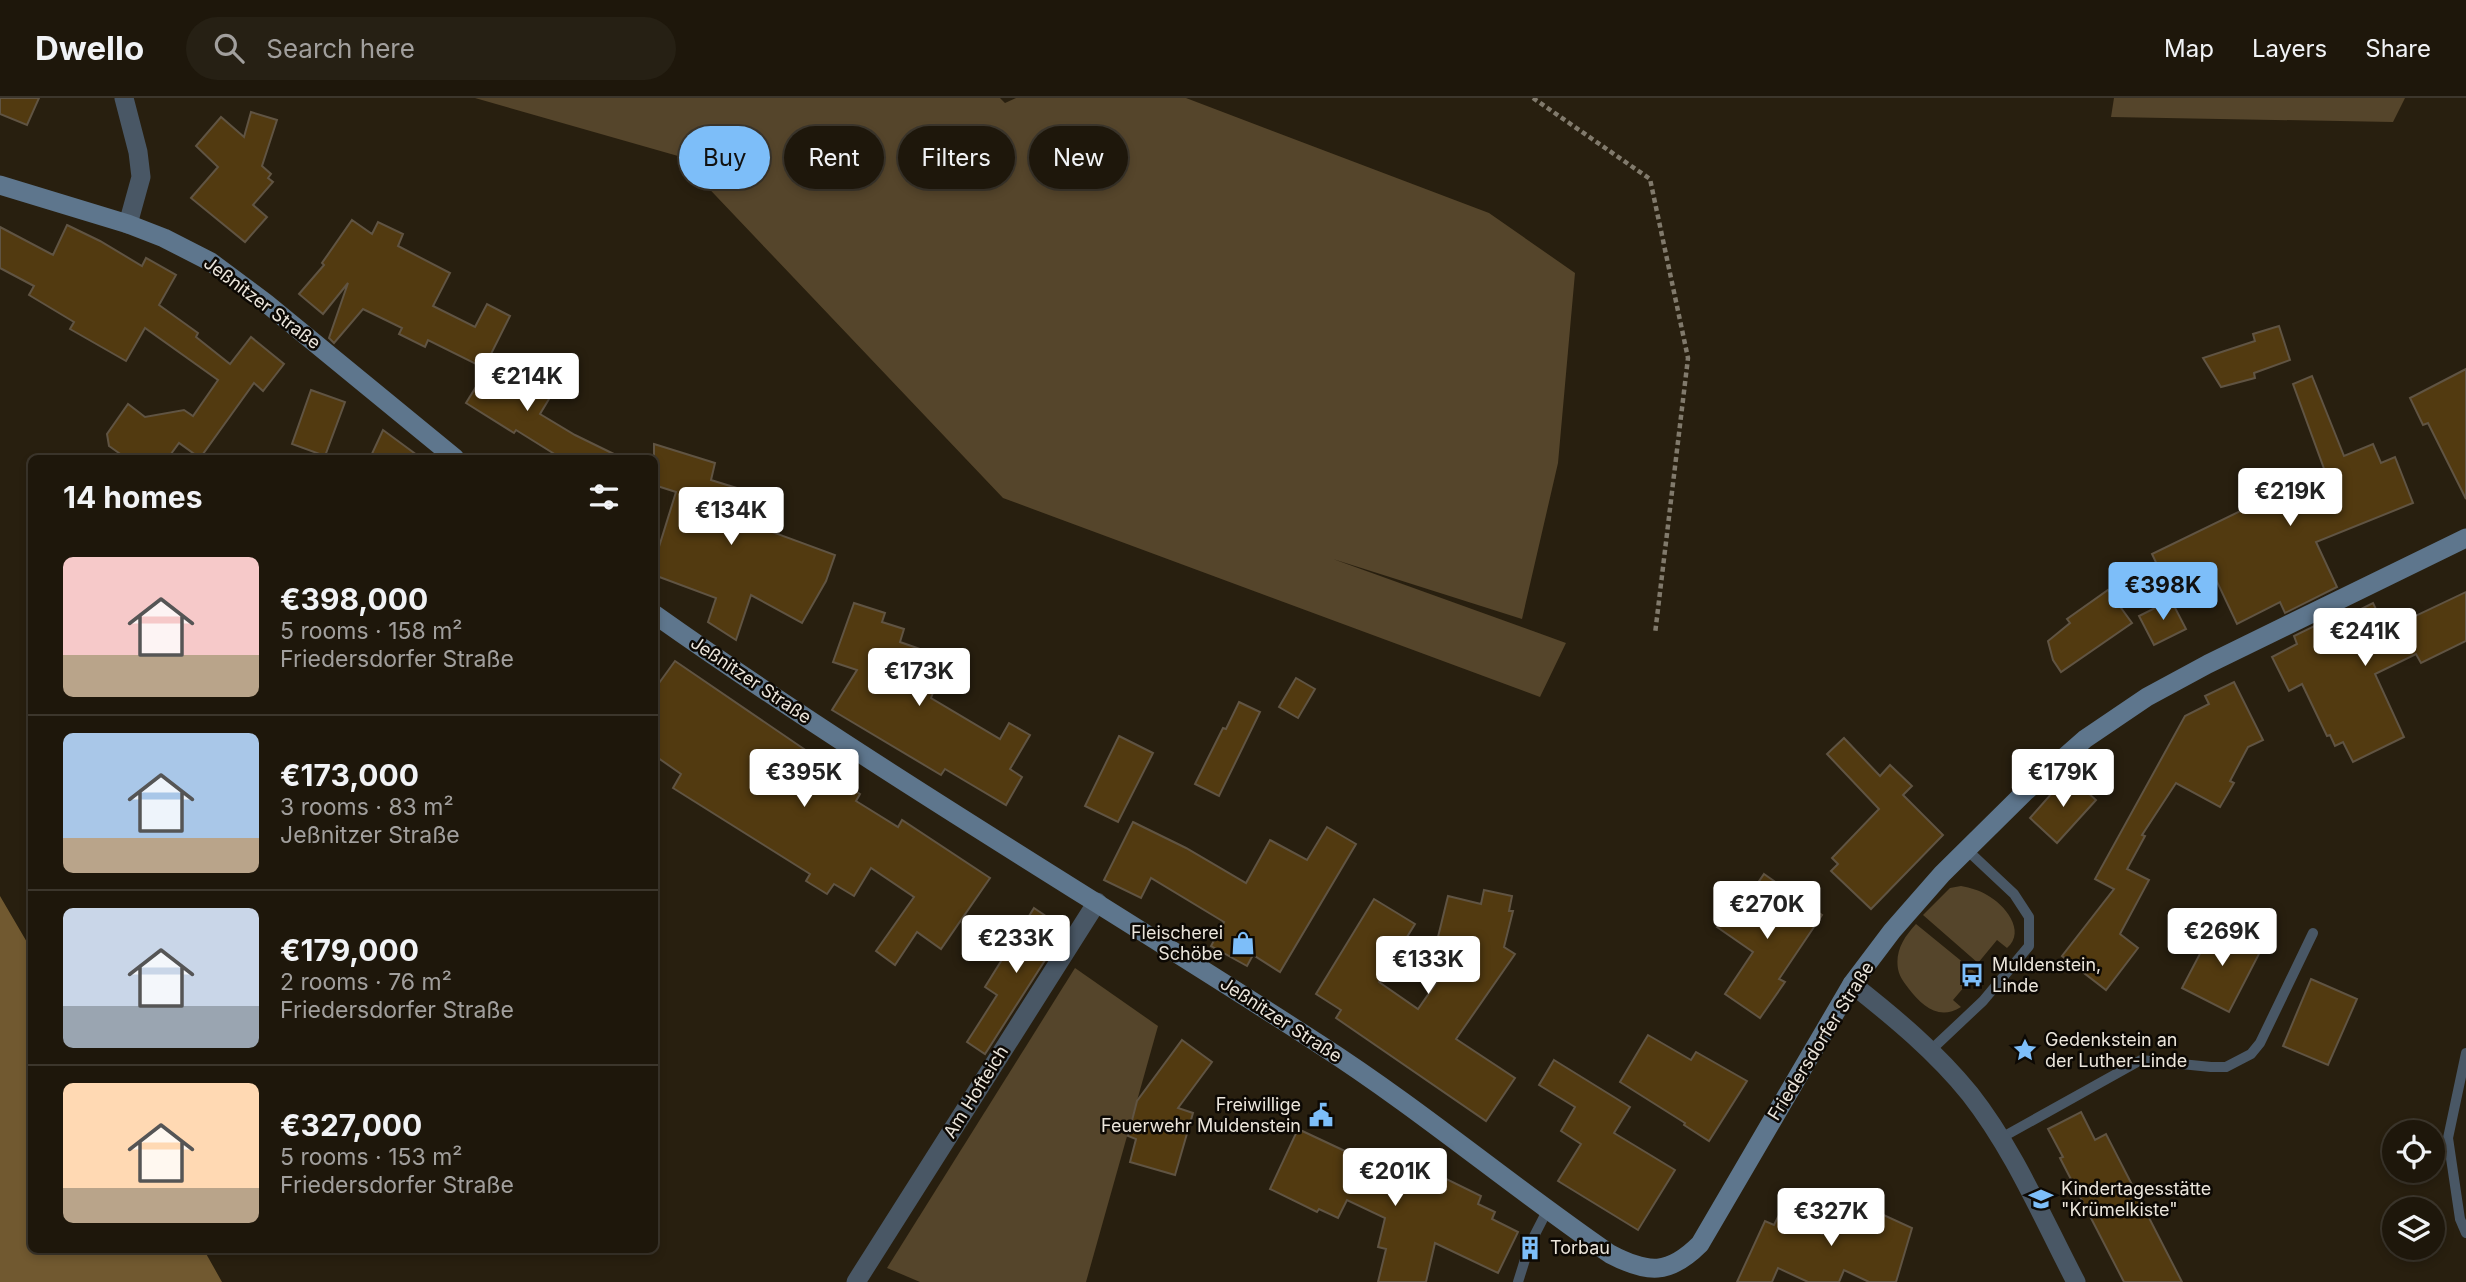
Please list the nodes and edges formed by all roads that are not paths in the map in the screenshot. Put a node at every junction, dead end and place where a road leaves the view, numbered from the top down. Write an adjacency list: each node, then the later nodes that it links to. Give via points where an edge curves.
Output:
1 (124, 98): 3 (street, via 141,177)
2 (0, 185): 3 (main road, Jeßnitzer Straße)
3 (128, 224): 4 (main road, Jeßnitzer Straße, via 187,249 232,276)
4 (451, 455)
5 (2466, 538): 7 (main road, Friedersdorfer Straße, via 2147,697 2085,739)
6 (658, 617): 8 (main road, Jeßnitzer Straße, via 872,761)
7 (1966, 849): 10 (main road, Friedersdorfer Straße, via 1898,924); 11 (lane, via 2014,894 2029,917 2029,946 1973,1011)
8 (1097, 902): 14 (main road, Jeßnitzer Straße, via 1384,1088); 17 (street, Am Hofteich)
9 (2313, 933): 13 (lane, via 2251,1054 2226,1067 2211,1068 2141,1060)
10 (1852, 984): 11 (street); 16 (main road, Friedersdorfer Straße, via 1700,1244)
11 (1931, 1050): 13 (street)
12 (2466, 1053): 15 (lane, via 2448,1139)
13 (2001, 1138): 19 (street)
14 (1548, 1209): 16 (main road, Jeßnitzer Straße, via 1610,1254); 18 (lane)
15 (2466, 1233)
16 (1658, 1275)
17 (856, 1282)
18 (1518, 1282)
19 (2076, 1282)

